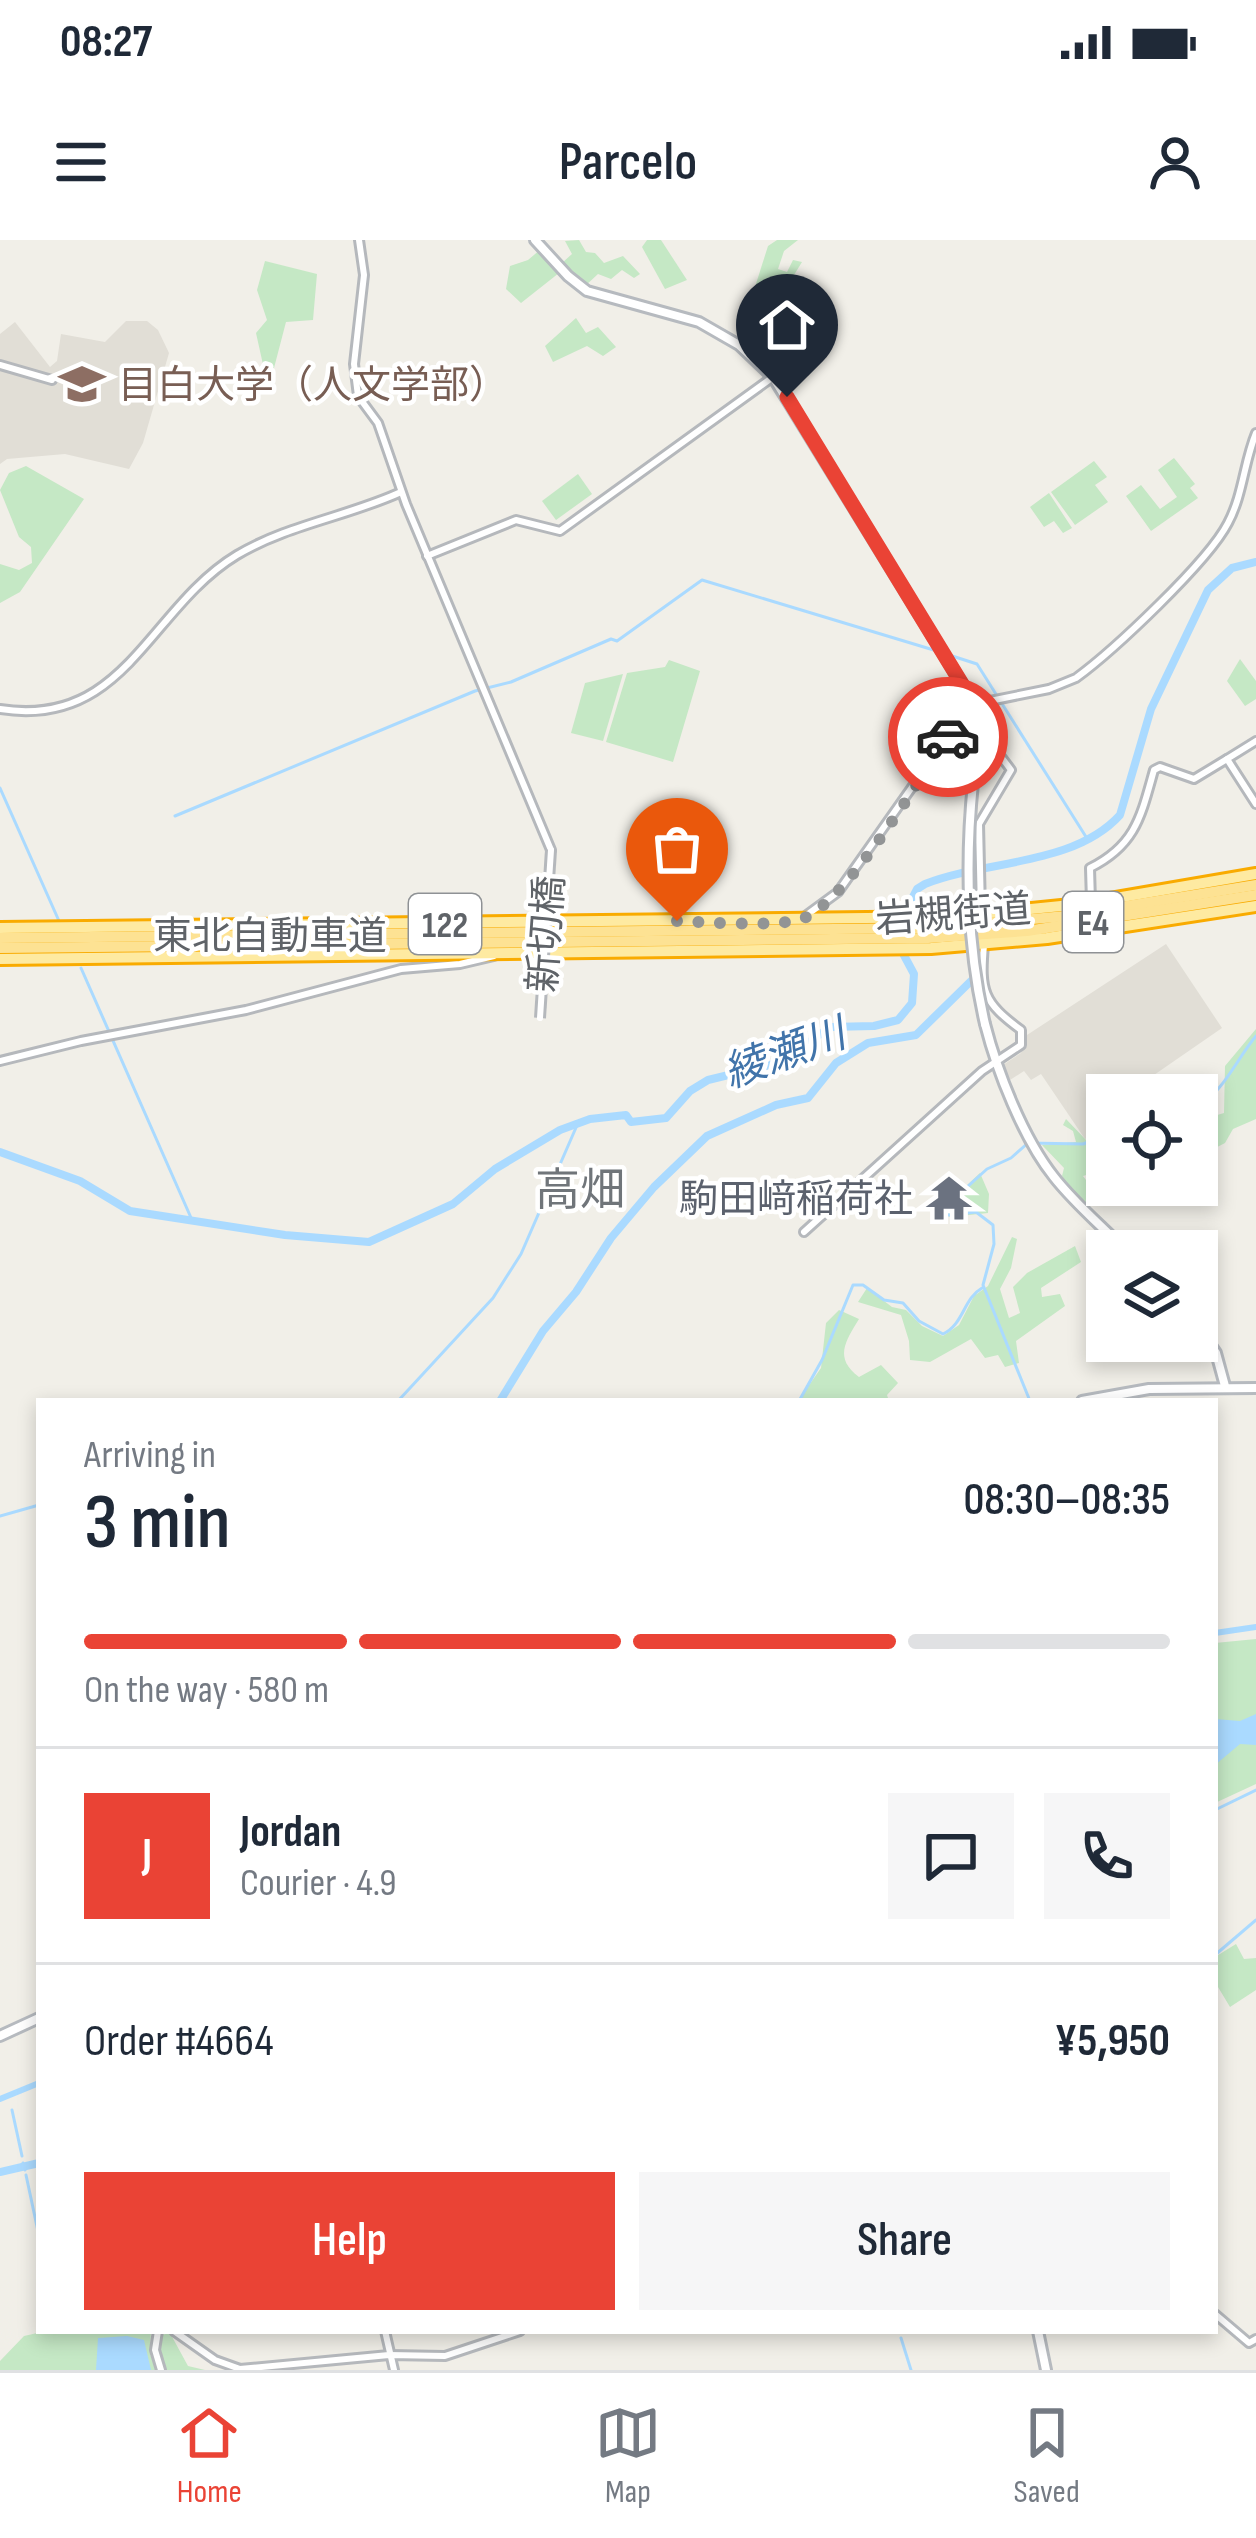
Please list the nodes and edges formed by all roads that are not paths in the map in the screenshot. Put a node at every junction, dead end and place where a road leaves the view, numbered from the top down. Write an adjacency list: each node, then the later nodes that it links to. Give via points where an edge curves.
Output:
1 (359, 240): 7 (street, via 364,285 355,383)
2 (535, 240): 4 (main road, via 587,291 700,322)
3 (0, 365): 5 (street)
4 (773, 377): 8 (street, via 560,531 516,520); 9 (main road)
5 (52, 380)
6 (1256, 433): 9 (street, via 1227,527 1141,620 1076,678)
7 (401, 492): 8 (street); 10 (street, via 233,557 128,668 92,694 51,710)
8 (428, 556): 30 (street, 新切橋, bridge, via 551,850)
9 (970, 705): 12 (main road); 21 (street, via 834,897)
10 (0, 709)
11 (1256, 741): 13 (street)
12 (975, 753): 20 (street, via 1010,764 979,824); 32 (main road, bridge, via 973,955)
13 (1227, 759): 14 (street); 18 (street, via 1194,779 1154,770 1124,847 1090,868)
14 (1256, 804)
15 (1256, 874): 18 (highway, 岩槻街道 / 122)
16 (1256, 885): 25 (highway, 東北自動車道 / E4)
17 (1256, 895): 25 (highway, 東北自動車道 / E4)
18 (1091, 902): 20 (highway, 岩槻街道 / 122)
19 (1256, 906): 26 (highway, 岩槻街道 / 122)
20 (981, 915): 23 (highway, 岩槻街道 / 122)
21 (802, 920): 22 (highway, 岩槻街道 / 122); 23 (highway, 岩槻街道 / 122)
22 (0, 928)
23 (885, 934): 24 (highway, 東北自動車道 / E4); 25 (highway, 東北自動車道 / E4); 25 (highway, 岩槻街道 / 122); 27 (highway, 東北自動車道 / E4); 28 (highway, 岩槻街道 / 122)
24 (0, 938)
25 (928, 938): 26 (highway, 岩槻街道 / 122)
26 (984, 945): 32 (street, via 986,997 1023,1035)
27 (0, 948)
28 (500, 953): 29 (highway, 岩槻街道 / 122); 31 (street)
29 (0, 959)
30 (540, 1018)
31 (0, 1061)
32 (996, 1061): 33 (main road, via 1043,1162); 34 (street)
33 (1105, 1230)
34 (804, 1232)
35 (1218, 1360): 36 (main road)
36 (1226, 1386): 37 (main road); 38 (main road)
37 (1256, 1388)
38 (1097, 1398)
39 (36, 2019): 40 (main road)
40 (0, 2036)
41 (1218, 2317): 47 (street, via 1249,2343)
42 (158, 2334): 50 (street)
43 (178, 2334): 49 (street, via 240,2369)
44 (386, 2334): 48 (street)
45 (511, 2334): 48 (street, via 445,2356)
46 (1039, 2334): 53 (main road)
47 (1256, 2339)
48 (389, 2355): 49 (street); 52 (street)
49 (350, 2359): 51 (street)
50 (161, 2370)
51 (348, 2370)
52 (394, 2370)
53 (1046, 2370)

